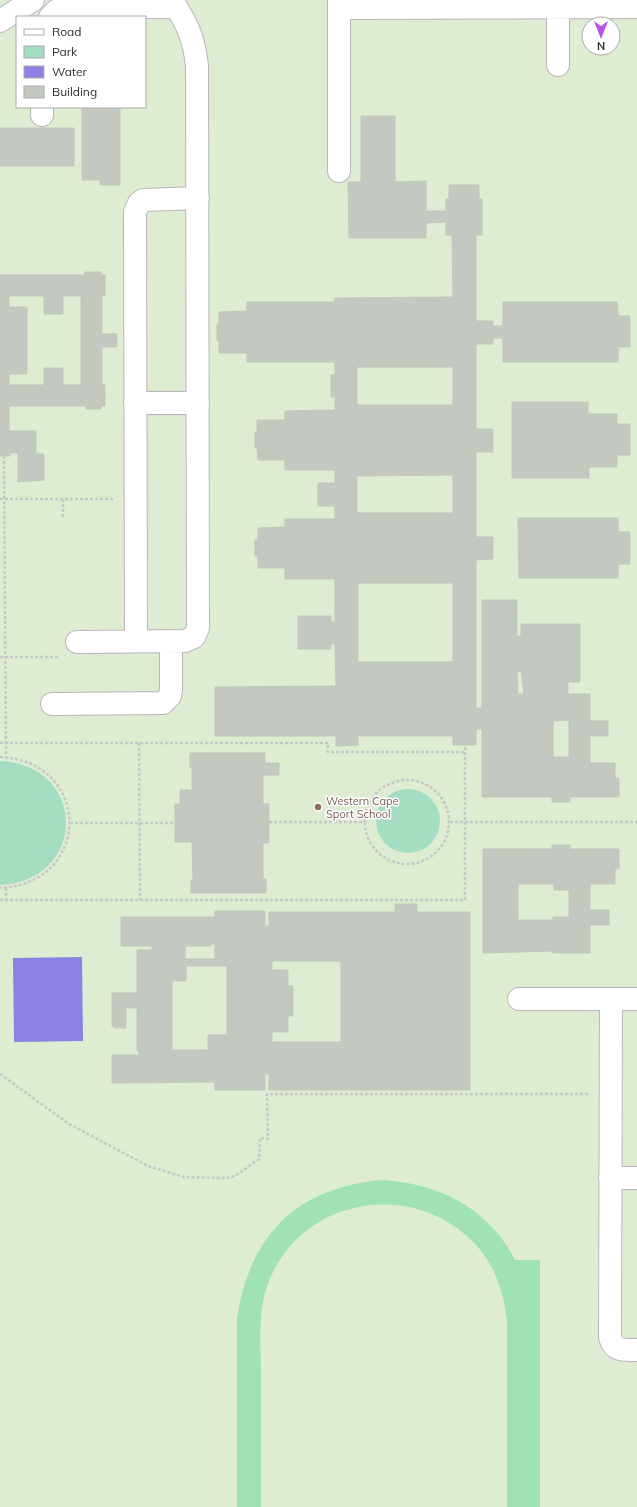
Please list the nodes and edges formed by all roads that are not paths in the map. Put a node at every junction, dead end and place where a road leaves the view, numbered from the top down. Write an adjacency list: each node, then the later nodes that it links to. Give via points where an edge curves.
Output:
1 (33, 0): 8 (lane)
2 (174, 4): 7 (lane, via 71,7 56,11); 11 (lane, via 189,27 196,51)
3 (339, 4): 4 (lane); 10 (lane)
4 (462, 4): 5 (lane)
5 (558, 7): 6 (lane); 9 (lane)
6 (637, 7)
7 (51, 16)
8 (0, 22)
9 (558, 65)
10 (339, 171)
11 (198, 198): 12 (lane, via 148,198 136,207); 13 (lane)
12 (135, 403): 13 (lane); 14 (lane)
13 (198, 403): 15 (lane, via 198,628 190,640)
14 (136, 641): 15 (lane); 16 (lane)
15 (171, 641): 17 (lane, via 171,690 170,696 163,703)
16 (77, 642)
17 (52, 704)
18 (519, 999): 19 (lane)
19 (611, 999): 20 (lane); 21 (lane)
20 (637, 999)
21 (610, 1178): 22 (lane); 23 (lane, via 610,1337 618,1349)
22 (637, 1178)
23 (637, 1350)

